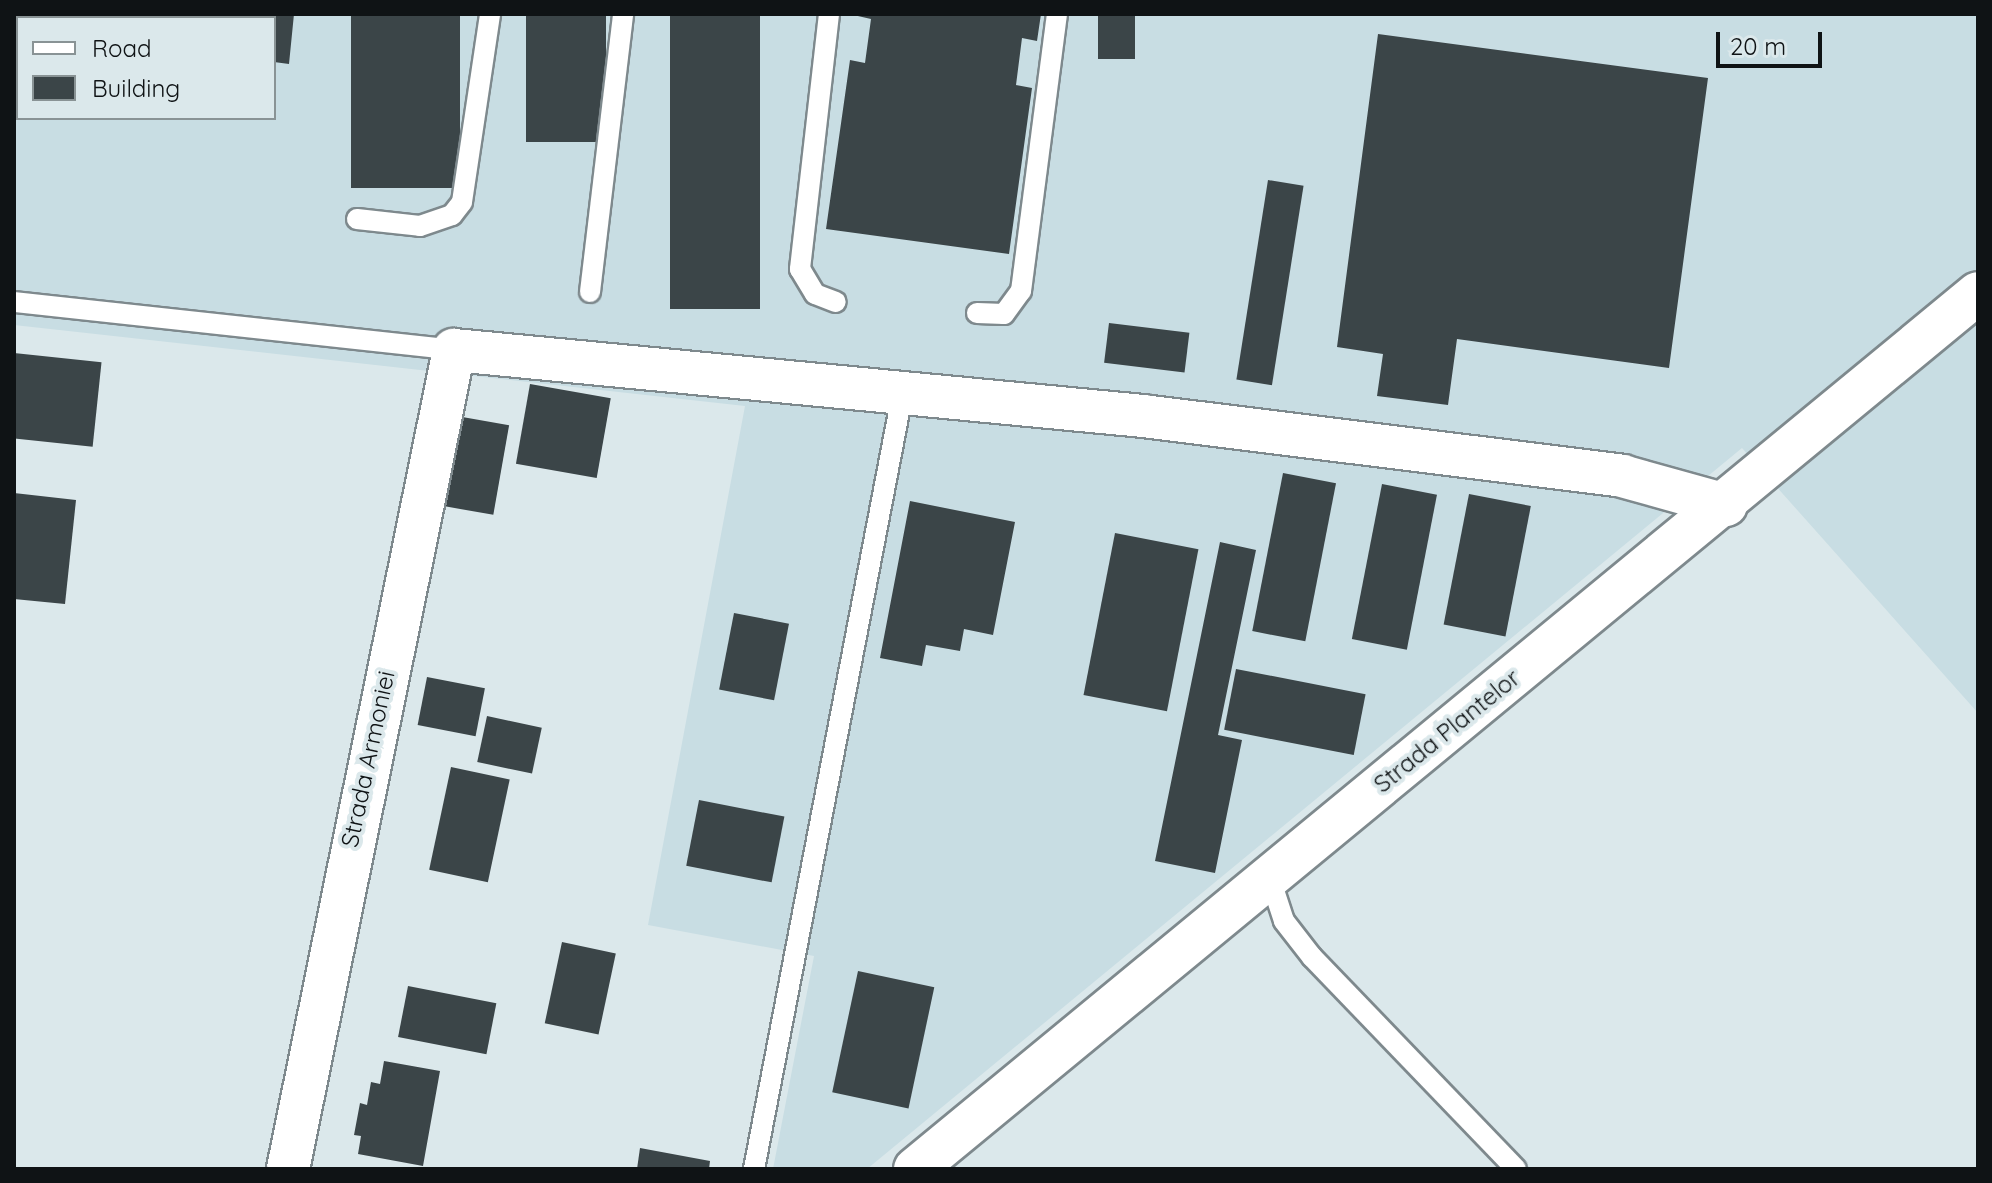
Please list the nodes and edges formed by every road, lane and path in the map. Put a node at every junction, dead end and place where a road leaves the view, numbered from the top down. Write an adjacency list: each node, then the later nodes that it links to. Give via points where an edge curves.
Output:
1 (490, 14): 5 (lane, via 462,202 452,215 420,226)
2 (623, 14): 6 (lane)
3 (829, 14): 9 (lane, via 800,269 815,294)
4 (1057, 14): 10 (lane, via 1021,291 1004,314)
5 (357, 219)
6 (590, 292)
7 (1978, 293): 13 (street, Strada Plantelor)
8 (14, 302): 11 (lane)
9 (836, 302)
10 (977, 313)
11 (454, 350): 12 (street); 15 (street, Strada Armoniei)
12 (903, 391): 13 (street, via 1622,476); 16 (lane)
13 (1726, 505): 14 (street, Strada Plantelor)
14 (1269, 875): 17 (street, Strada Plantelor); 18 (lane, via 1284,921 1312,957)
15 (288, 1169)
16 (754, 1169)
17 (915, 1169)
18 (1516, 1169)

